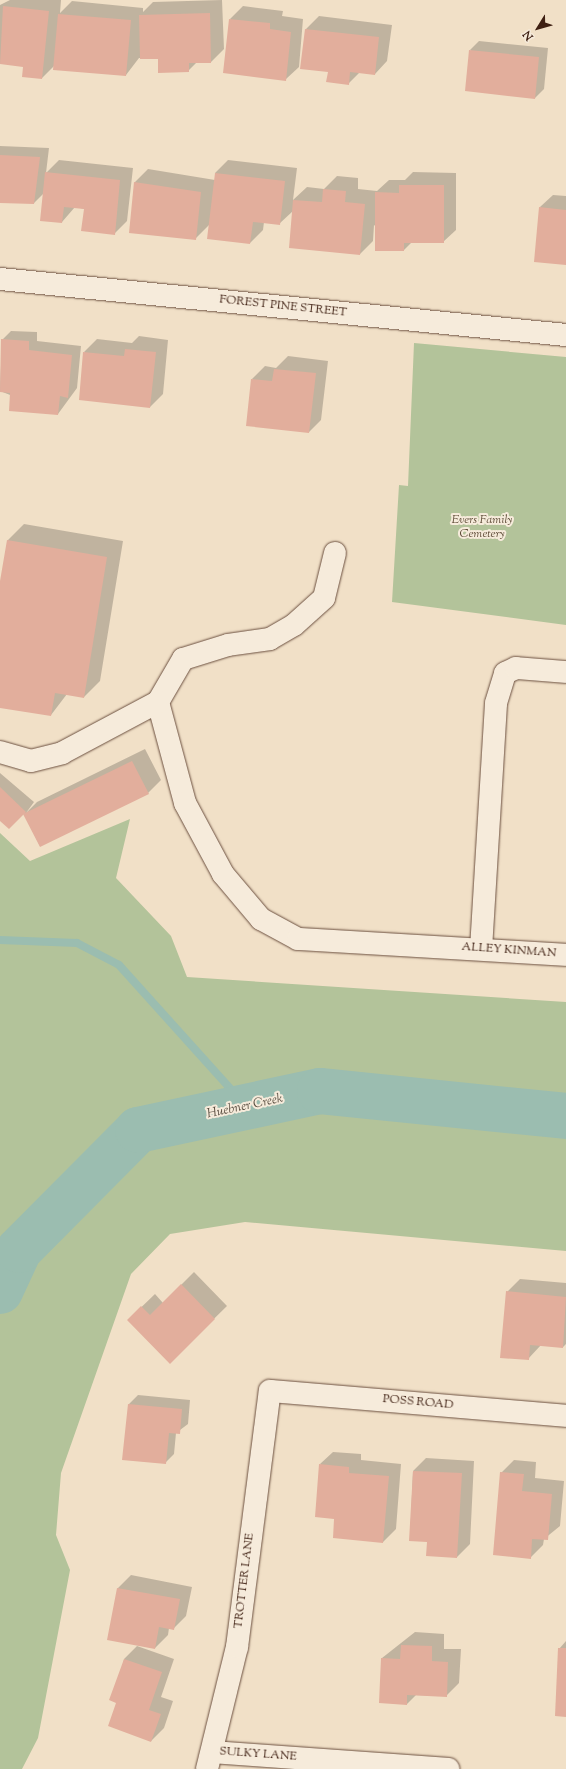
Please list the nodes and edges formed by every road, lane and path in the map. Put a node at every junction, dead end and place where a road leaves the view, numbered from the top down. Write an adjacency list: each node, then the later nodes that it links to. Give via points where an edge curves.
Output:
1 (0, 279): 2 (street, FOREST PINE STREET)
2 (566, 335)
3 (335, 553): 5 (street, via 324,598 294,625 270,639 228,645 182,660)
4 (566, 672): 7 (street, via 516,668 505,673 496,703)
5 (158, 702): 6 (street, via 62,753 31,762); 7 (street, ALLEY KINMAN, via 185,803 223,874 261,919 298,940)
6 (0, 752)
7 (482, 949): 8 (street, ALLEY KINMAN)
8 (566, 955)
9 (270, 1391): 10 (street, POSS ROAD); 11 (street, TROTTER LANE, via 237,1647)
10 (566, 1416)
11 (210, 1760): 12 (street, SULKY LANE)
12 (448, 1769)

